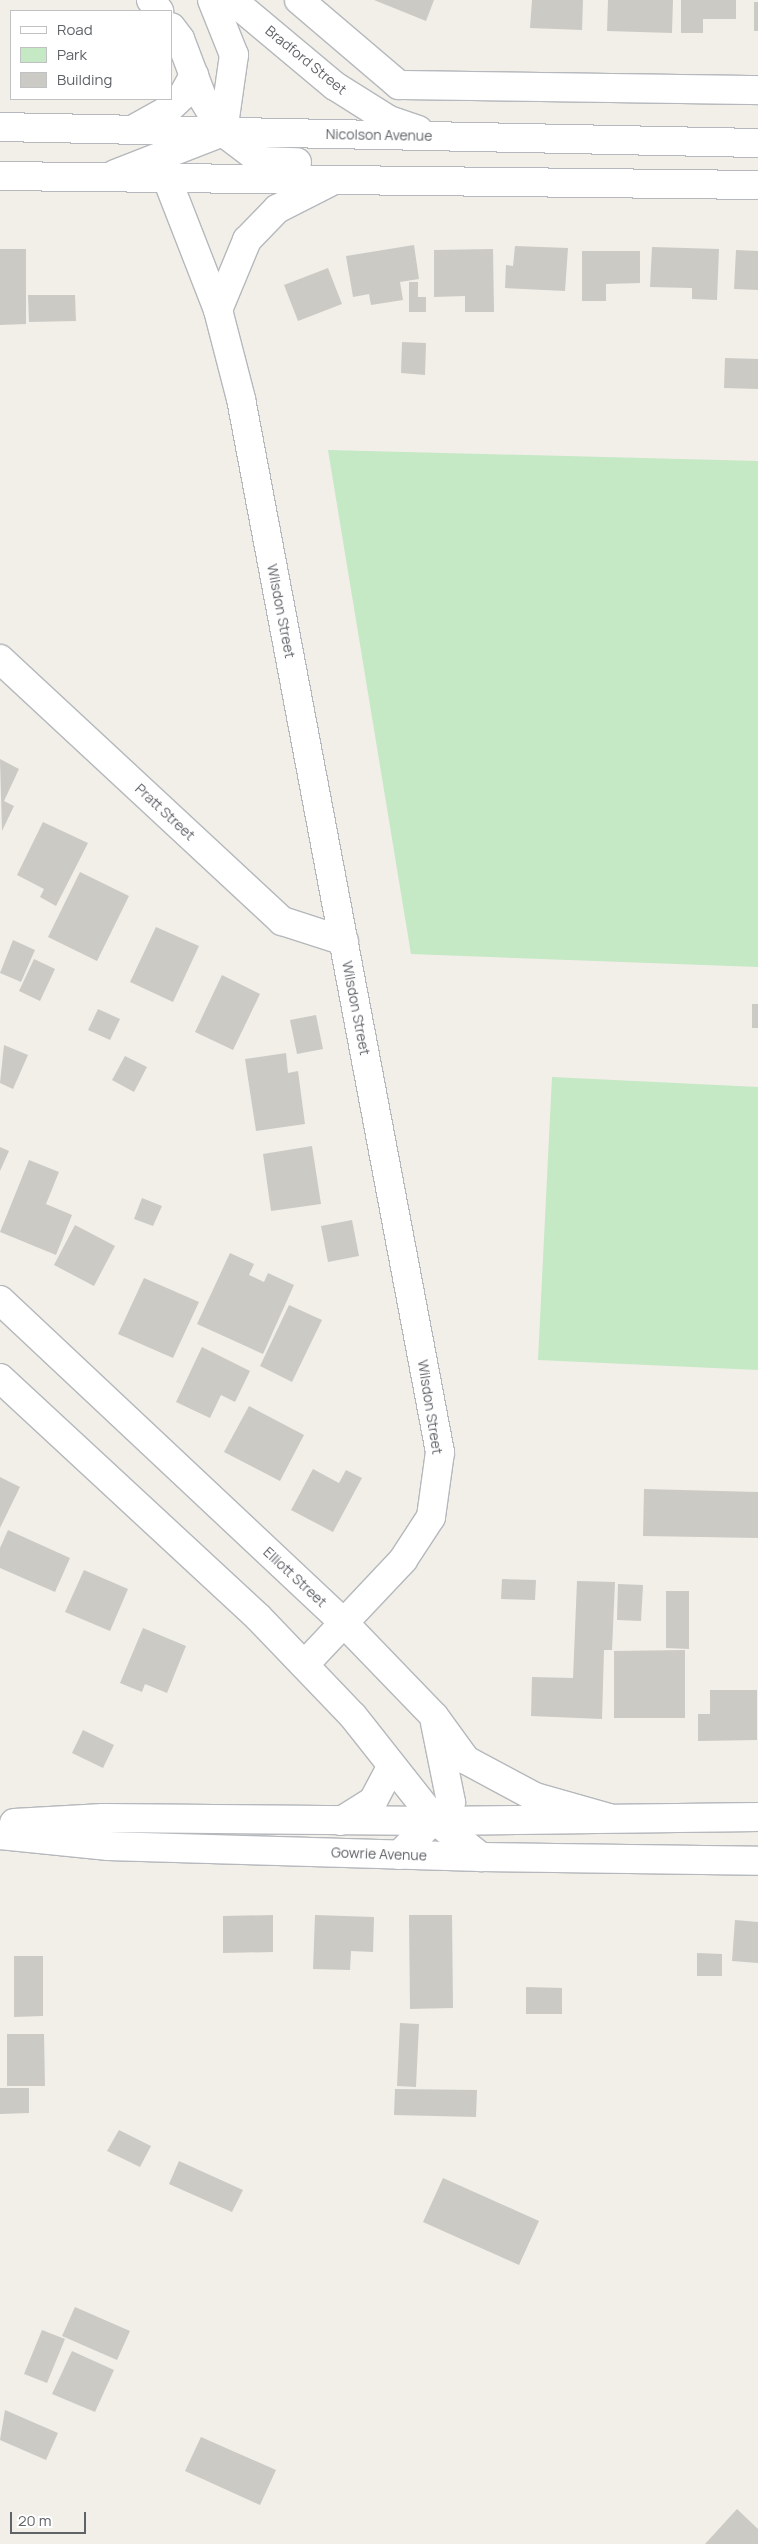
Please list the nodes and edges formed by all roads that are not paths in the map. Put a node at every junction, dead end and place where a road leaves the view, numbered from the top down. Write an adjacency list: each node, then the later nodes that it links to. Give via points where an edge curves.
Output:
1 (151, 0): 5 (street)
2 (212, 0): 11 (street, via 234,55)
3 (232, 0): 12 (street, Bradford Street, via 335,86 389,120)
4 (299, 0): 8 (street, via 399,85)
5 (159, 10)
6 (172, 29): 7 (street)
7 (194, 75): 10 (street, via 183,95 164,112); 11 (street)
8 (758, 90)
9 (0, 128): 10 (street, Nicolson Avenue)
10 (131, 130): 11 (street, Nicolson Avenue)
11 (223, 132): 12 (street, Nicolson Avenue); 15 (street); 18 (street, via 261,161 334,164)
12 (438, 136): 13 (street, Nicolson Avenue)
13 (758, 143)
14 (0, 176): 15 (street)
15 (108, 177): 16 (street)
16 (167, 179): 17 (street); 20 (street, Wilsdon Street, via 188,222)
17 (337, 179): 18 (street); 20 (street, via 277,209 247,240)
18 (386, 179): 19 (street)
19 (758, 185)
20 (218, 310): 22 (street, Wilsdon Street, via 241,399)
21 (0, 659): 22 (street, Pratt Street, via 282,921)
22 (344, 941): 25 (street, Wilsdon Street, via 440,1452 431,1517 403,1560)
23 (0, 1300): 25 (street, Elliott Street)
24 (0, 1378): 26 (street)
25 (346, 1625): 26 (street, Wilsdon Street); 27 (street, Elliott Street)
26 (304, 1665): 28 (street, via 353,1716)
27 (434, 1716): 30 (street, Elliott Street, via 466,1760 535,1797); 32 (street, via 451,1802)
28 (391, 1767): 31 (street, via 373,1801); 32 (street)
29 (758, 1817): 30 (street)
30 (609, 1818): 32 (street)
31 (341, 1820): 32 (street); 33 (street, via 103,1818)
32 (436, 1821): 35 (street); 36 (street)
33 (0, 1824)
34 (0, 1835): 35 (street, Gowrie Avenue, via 108,1846)
35 (399, 1855): 36 (street, Gowrie Avenue)
36 (481, 1857): 37 (street, Gowrie Avenue)
37 (758, 1861)

